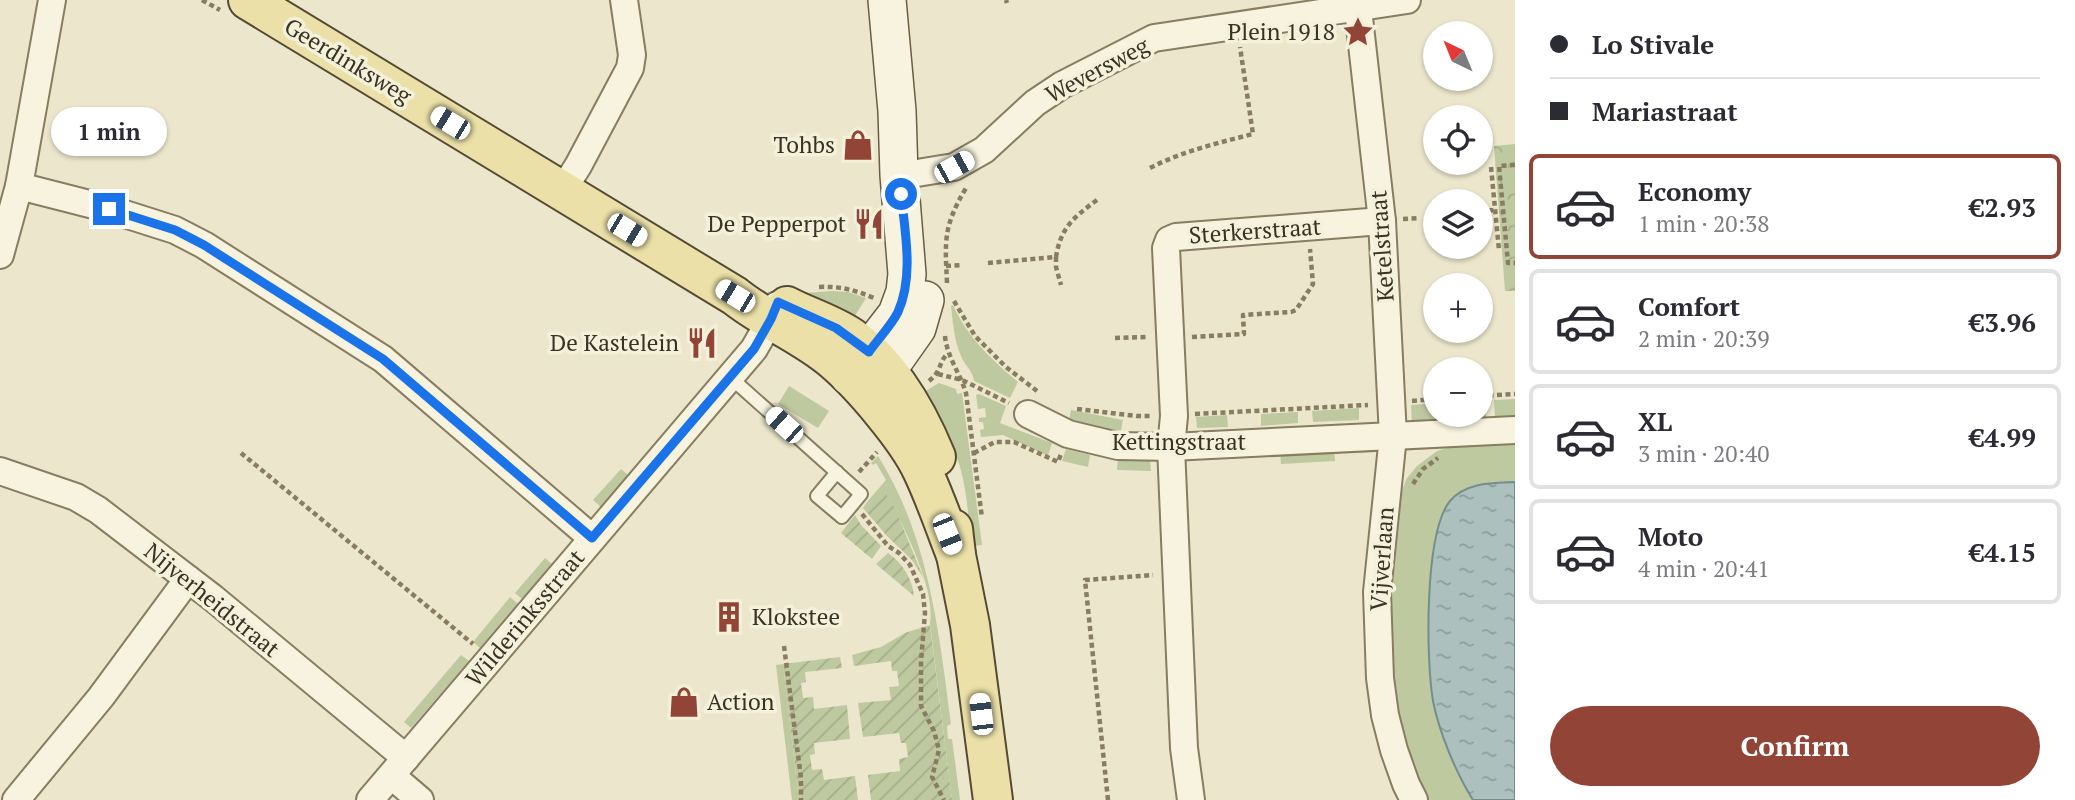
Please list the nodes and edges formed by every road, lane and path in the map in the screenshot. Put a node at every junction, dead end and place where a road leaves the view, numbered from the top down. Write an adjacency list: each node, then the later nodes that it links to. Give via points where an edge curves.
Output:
1 (52, 0): 14 (street)
2 (248, 0): 15 (main road, Geerdinksweg)
3 (624, 0): 15 (street, via 630,68)
4 (887, 0): 8 (main road)
5 (1407, 0): 6 (street)
6 (1358, 3): 7 (street, Weversweg); 19 (street, Ketelstraat)
7 (1237, 25): 9 (street, Weversweg, via 1154,38 1122,53 1035,103); 11 (path, via 1253,134 1204,146)
8 (897, 111): 12 (main road); 34 (main road, via 906,283 897,314)
9 (984, 150): 12 (street, Weversweg, via 954,167); 27 (path, via 948,222)
10 (1515, 165): 25 (path, via 1499,166 1508,262)
11 (1150, 168)
12 (917, 173): 34 (main road, via 927,266 925,300 917,328)
13 (1492, 175): 18 (path)
14 (19, 186): 22 (street); 56 (street, via 175,230 204,245 383,359)
15 (562, 191): 31 (main road, Geerdinksweg, via 747,306)
16 (1097, 200): 23 (path, via 1062,232)
17 (1493, 210): 18 (path)
18 (1496, 210): 21 (path)
19 (1382, 221): 20 (street, Sterkerstraat); 44 (street, Ketelstraat)
20 (1309, 227): 32 (path, via 1313,285 1296,310 1243,315 1244,334); 32 (street, Sterkerstraat, via 1169,240)
21 (1499, 250)
22 (0, 255)
23 (1056, 257): 24 (path); 29 (path)
24 (988, 263)
25 (1515, 263)
26 (963, 265): 27 (path)
27 (946, 266): 30 (path)
28 (939, 281): 30 (path)
29 (1062, 285)
30 (948, 291): 39 (path, via 975,337)
31 (775, 310): 34 (main road, Geerdinksweg, via 836,328); 36 (street, Wilderinksstraat, via 754,349)
32 (1170, 336): 33 (path); 41 (street, Sterkerstraat)
33 (1115, 338)
34 (867, 374): 67 (main road, Geerdinksweg, via 907,398 937,457 950,501)
35 (938, 374): 39 (path)
36 (730, 377): 51 (lane); 56 (street, Wilderinksstraat)
37 (1515, 394): 38 (path)
38 (1493, 395)
39 (1035, 404): 43 (street, Kettingstraat)
40 (1066, 404): 41 (path, via 1078,410)
41 (1174, 416): 44 (path, via 1373,405); 46 (street, Sterkerstraat)
42 (1515, 430): 44 (street)
43 (1068, 434): 46 (street, Kettingstraat, via 1118,446); 48 (path, via 1058,462 1014,442 995,442)
44 (1393, 436): 46 (street, Kettingstraat); 53 (path); 70 (street, Vijverlaan, via 1377,592 1379,659 1385,715)
45 (882, 446): 52 (path)
46 (1171, 447): 57 (street, Sterkerstraat)
47 (240, 453): 60 (path)
48 (974, 453)
49 (1440, 456): 54 (path, via 1423,469)
50 (0, 471): 58 (street, Nijverheidstraat, via 76,497)
51 (837, 472): 52 (lane); 55 (lane, via 817,496 842,517)
52 (849, 484): 55 (lane, via 861,494)
53 (1409, 484)
54 (1409, 494)
55 (853, 504): 66 (path, via 910,565 923,594 921,706 938,741 932,777)
56 (592, 538): 60 (street, Wilderinksstraat)
57 (1177, 573): 68 (path, via 1085,580); 69 (street, Sterkerstraat, via 1184,748)
58 (188, 579): 61 (street, Nijverheidstraat); 62 (street, via 101,697)
59 (784, 646): 65 (path)
60 (491, 658): 61 (street, Wilderinksstraat)
61 (399, 767): 63 (street, Wilderinksstraat); 64 (street, Nijverheidstraat)
62 (16, 800)
63 (370, 800)
64 (420, 800)
65 (801, 800)
66 (944, 800)
67 (993, 800)
68 (1108, 800)
69 (1191, 800)
70 (1414, 800)

